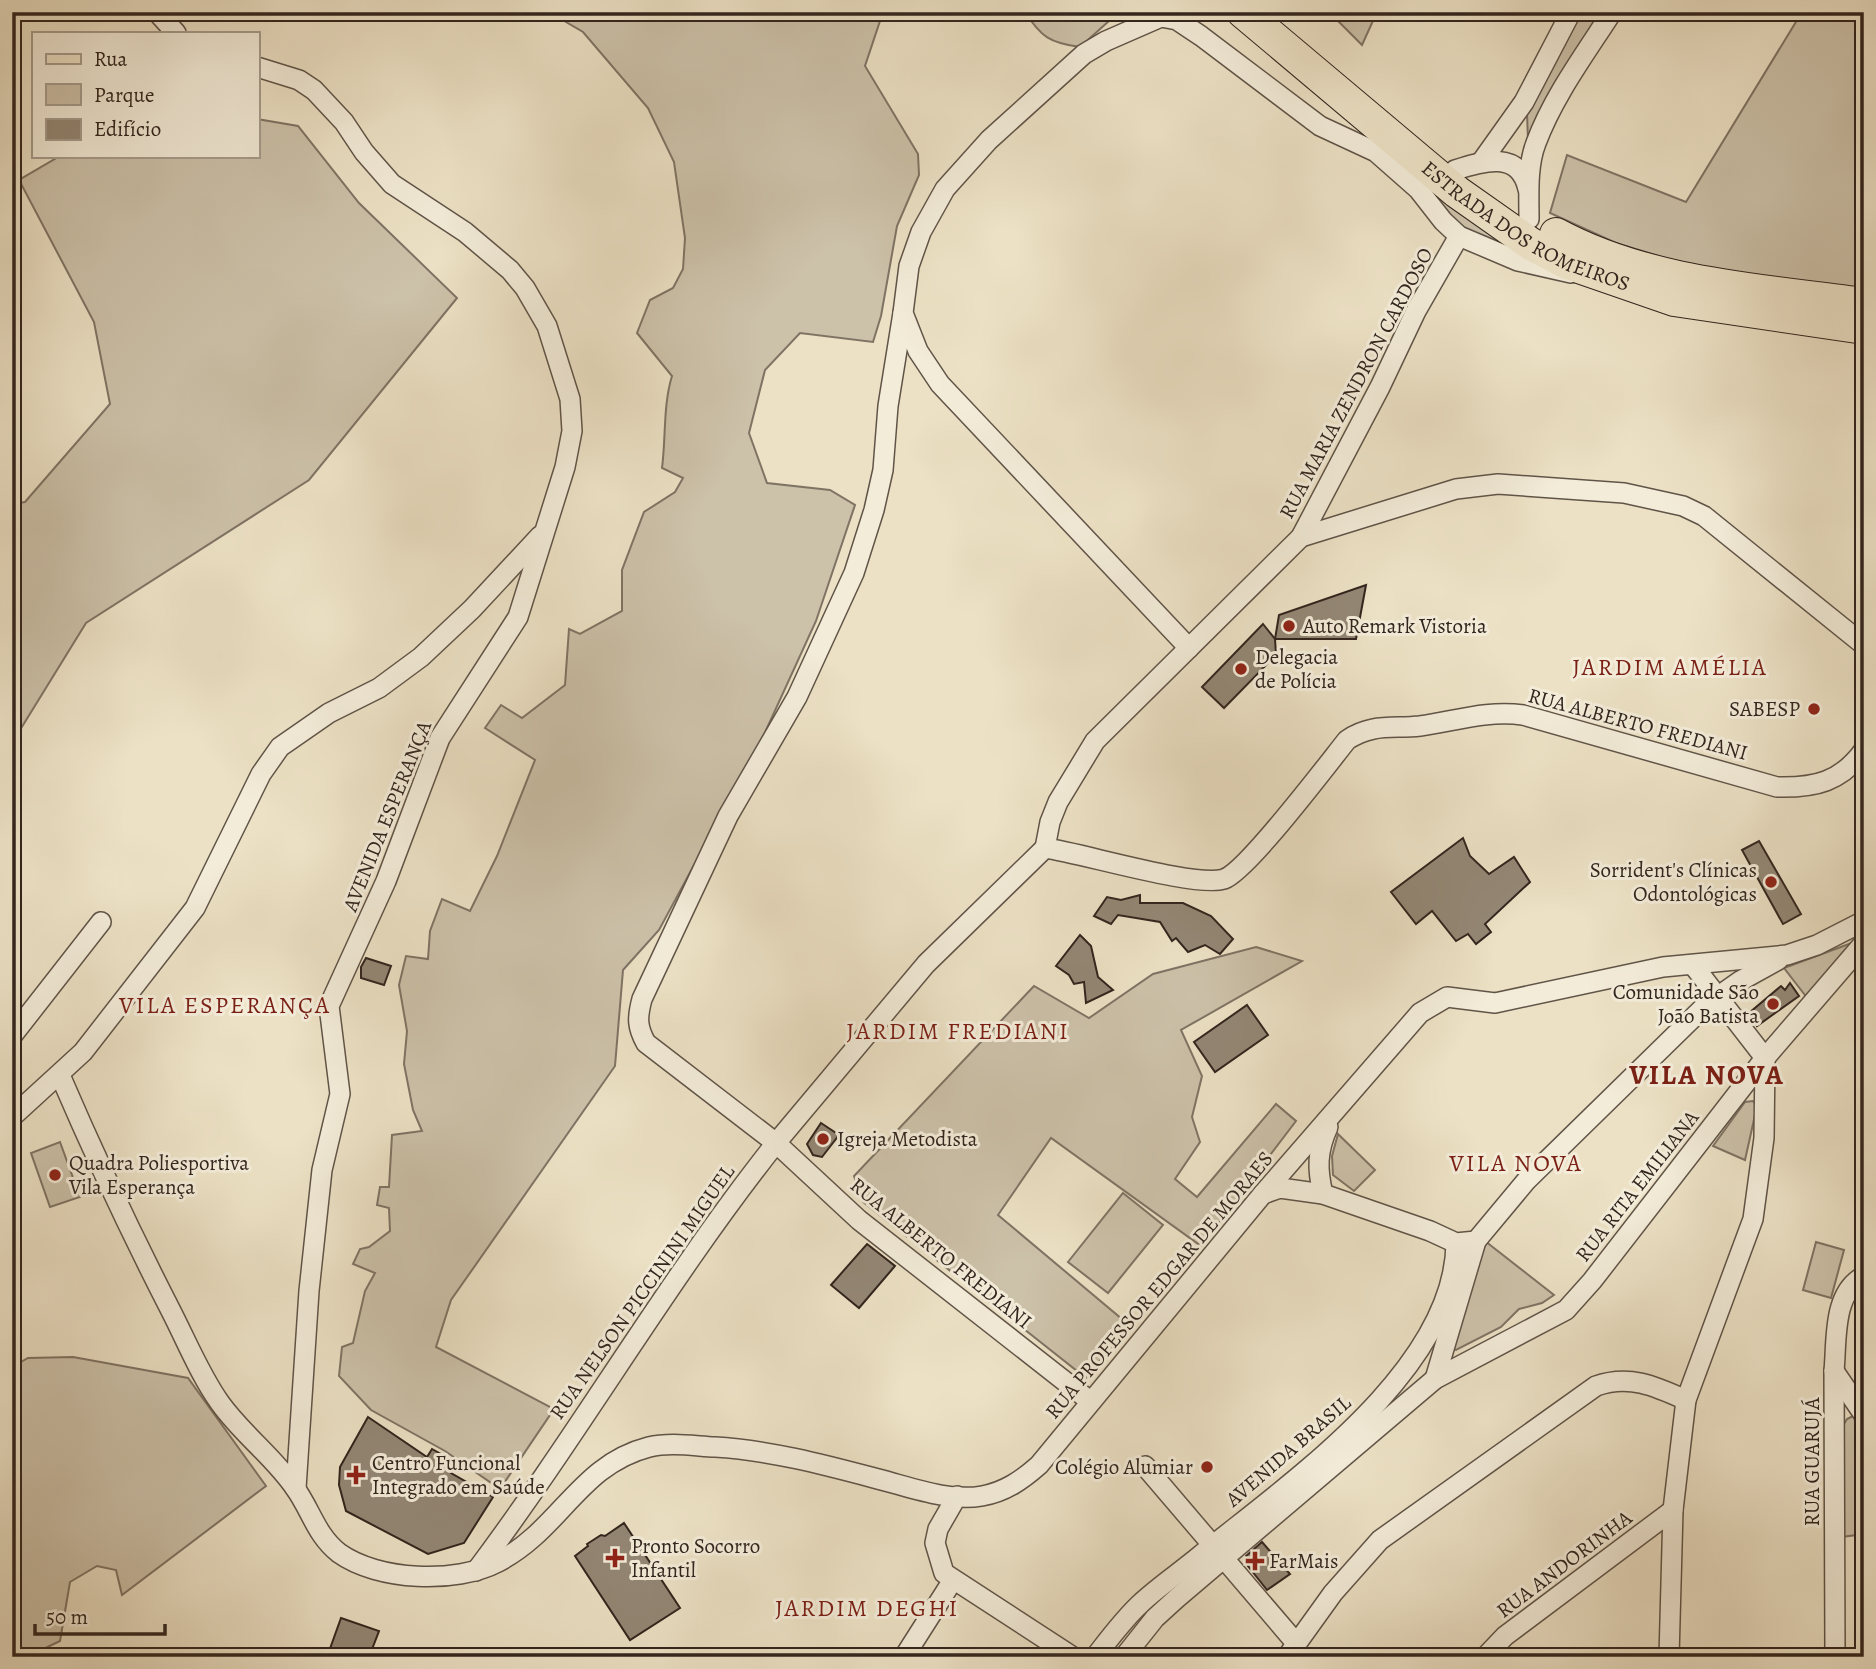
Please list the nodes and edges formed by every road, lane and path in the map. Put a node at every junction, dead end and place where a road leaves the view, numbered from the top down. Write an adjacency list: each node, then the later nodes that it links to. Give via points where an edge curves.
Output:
1 (157, 12): 6 (street)
2 (1243, 12): 8 (main road, ESTRADA DOS ROMEIROS)
3 (1275, 12): 10 (main road, ESTRADA DOS ROMEIROS)
4 (1571, 12): 10 (street, via 1524,102)
5 (1612, 12): 11 (street, via 1573,72 1535,145)
6 (175, 32)
7 (259, 68): 17 (street, AVENIDA ESPERANÇA, via 299,80 314,90 392,184 495,256 534,302 559,363 572,431)
8 (1371, 121): 9 (street); 13 (main road, ESTRADA DOS ROMEIROS, via 1492,219)
9 (1376, 152): 12 (street, via 1418,189); 15 (street, via 1311,121 1201,36 1177,20 1161,17 1084,54 989,140 945,189 921,232 909,266)
10 (1469, 165): 11 (main road, ESTRADA DOS ROMEIROS)
11 (1529, 205): 14 (main road, ESTRADA DOS ROMEIROS, via 1575,244 1637,266)
12 (1459, 236): 13 (street, RUA MARIA ZENDRON CARDOSO, via 1542,269); 18 (street, RUA MARIA ZENDRON CARDOSO, via 1416,310)
13 (1593, 274): 16 (main road, ESTRADA DOS ROMEIROS, via 1674,300)
14 (1864, 304)
15 (903, 313): 20 (street, via 918,351 940,384); 34 (street, RUA ALBERTO FREDIANI, via 883,470 854,573 797,697 727,817 637,1017 646,1043)
16 (1864, 328)
17 (543, 533): 31 (street, via 421,657 379,688 329,713 280,747 261,774 195,908 139,983); 47 (street, AVENIDA ESPERANÇA, via 518,617 440,738 386,881 330,1006 340,1094 322,1170)
18 (1301, 537): 19 (street, via 1457,489 1498,484 1624,493 1683,506 1704,516); 20 (street, RUA MARIA ZENDRON CARDOSO)
19 (1864, 646)
20 (1189, 648): 22 (street, RUA MARIA ZENDRON CARDOSO, via 1095,741 1058,802)
21 (1864, 750): 22 (street, RUA ALBERTO FREDIANI, via 1843,773 1824,784 1777,786 1514,714 1461,716 1420,726 1377,726 1347,740 1246,862 1222,880 1190,879)
22 (1045, 848): 34 (street, via 926,964)
23 (1864, 921): 26 (street, RUA PROFESSOR EDGAR DE MORAES)
24 (101, 922): 29 (street)
25 (1864, 943): 30 (street, RUA RITA EMILIANA)
26 (1787, 955): 27 (street, RUA PROFESSOR EDGAR DE MORAES); 28 (street)
27 (1693, 965): 28 (street); 32 (street, RUA PROFESSOR EDGAR DE MORAES, via 1618,974 1579,987 1495,1003 1457,997 1436,1001 1420,1013)
28 (1716, 997): 30 (street); 37 (street, via 1526,1181)
29 (12, 1037)
30 (1765, 1058): 41 (street, RUA RITA EMILIANA, via 1566,1310); 42 (street, via 1764,1138 1753,1219)
31 (60, 1075): 33 (street); 47 (street, via 146,1263 220,1402)
32 (1334, 1113): 35 (street, via 1319,1146); 36 (street, RUA PROFESSOR EDGAR DE MORAES)
33 (12, 1117)
34 (776, 1143): 43 (street, RUA ALBERTO FREDIANI, via 859,1220); 51 (street, RUA NELSON PICCININI MIGUEL, via 675,1280)
35 (1323, 1194): 36 (street, via 1280,1188); 38 (street)
36 (1262, 1195): 43 (street, RUA PROFESSOR EDGAR DE MORAES)
37 (1476, 1241): 38 (street); 41 (street)
38 (1456, 1243): 46 (street, AVENIDA BRASIL, via 1453,1278 1423,1345)
39 (1864, 1276): 40 (street, RUA GUARUJÁ, via 1843,1296)
40 (1835, 1371): 44 (street); 62 (street, RUA GUARUJÁ)
41 (1435, 1379): 46 (street, AVENIDA BRASIL)
42 (1686, 1400): 49 (street); 54 (street, via 1637,1381 1596,1386 1380,1540 1339,1585)
43 (1090, 1401): 48 (street, RUA PROFESSOR EDGAR DE MORAES, via 1022,1480 978,1497)
44 (1864, 1415)
45 (1145, 1466): 50 (street)
46 (1318, 1470): 50 (street, AVENIDA BRASIL)
47 (296, 1488): 51 (street, via 325,1539 361,1566 399,1576)
48 (957, 1496): 51 (street, RUA PROFESSOR EDGAR DE MORAES, via 734,1448 652,1446 610,1463 544,1531); 52 (street, via 935,1543 944,1573)
49 (1673, 1510): 53 (street, RUA ANDORINHA); 61 (street)
50 (1218, 1552): 54 (street); 57 (street, AVENIDA BRASIL, via 1140,1604); 58 (street, AVENIDA BRASIL)
51 (475, 1572)
52 (953, 1580): 55 (street); 56 (street)
53 (1505, 1636): 59 (street, RUA ANDORINHA); 60 (street)
54 (1291, 1650)
55 (904, 1657)
56 (1073, 1657)
57 (1095, 1657)
58 (1124, 1657)
59 (1485, 1657)
60 (1508, 1657)
61 (1669, 1657)
62 (1835, 1657)

